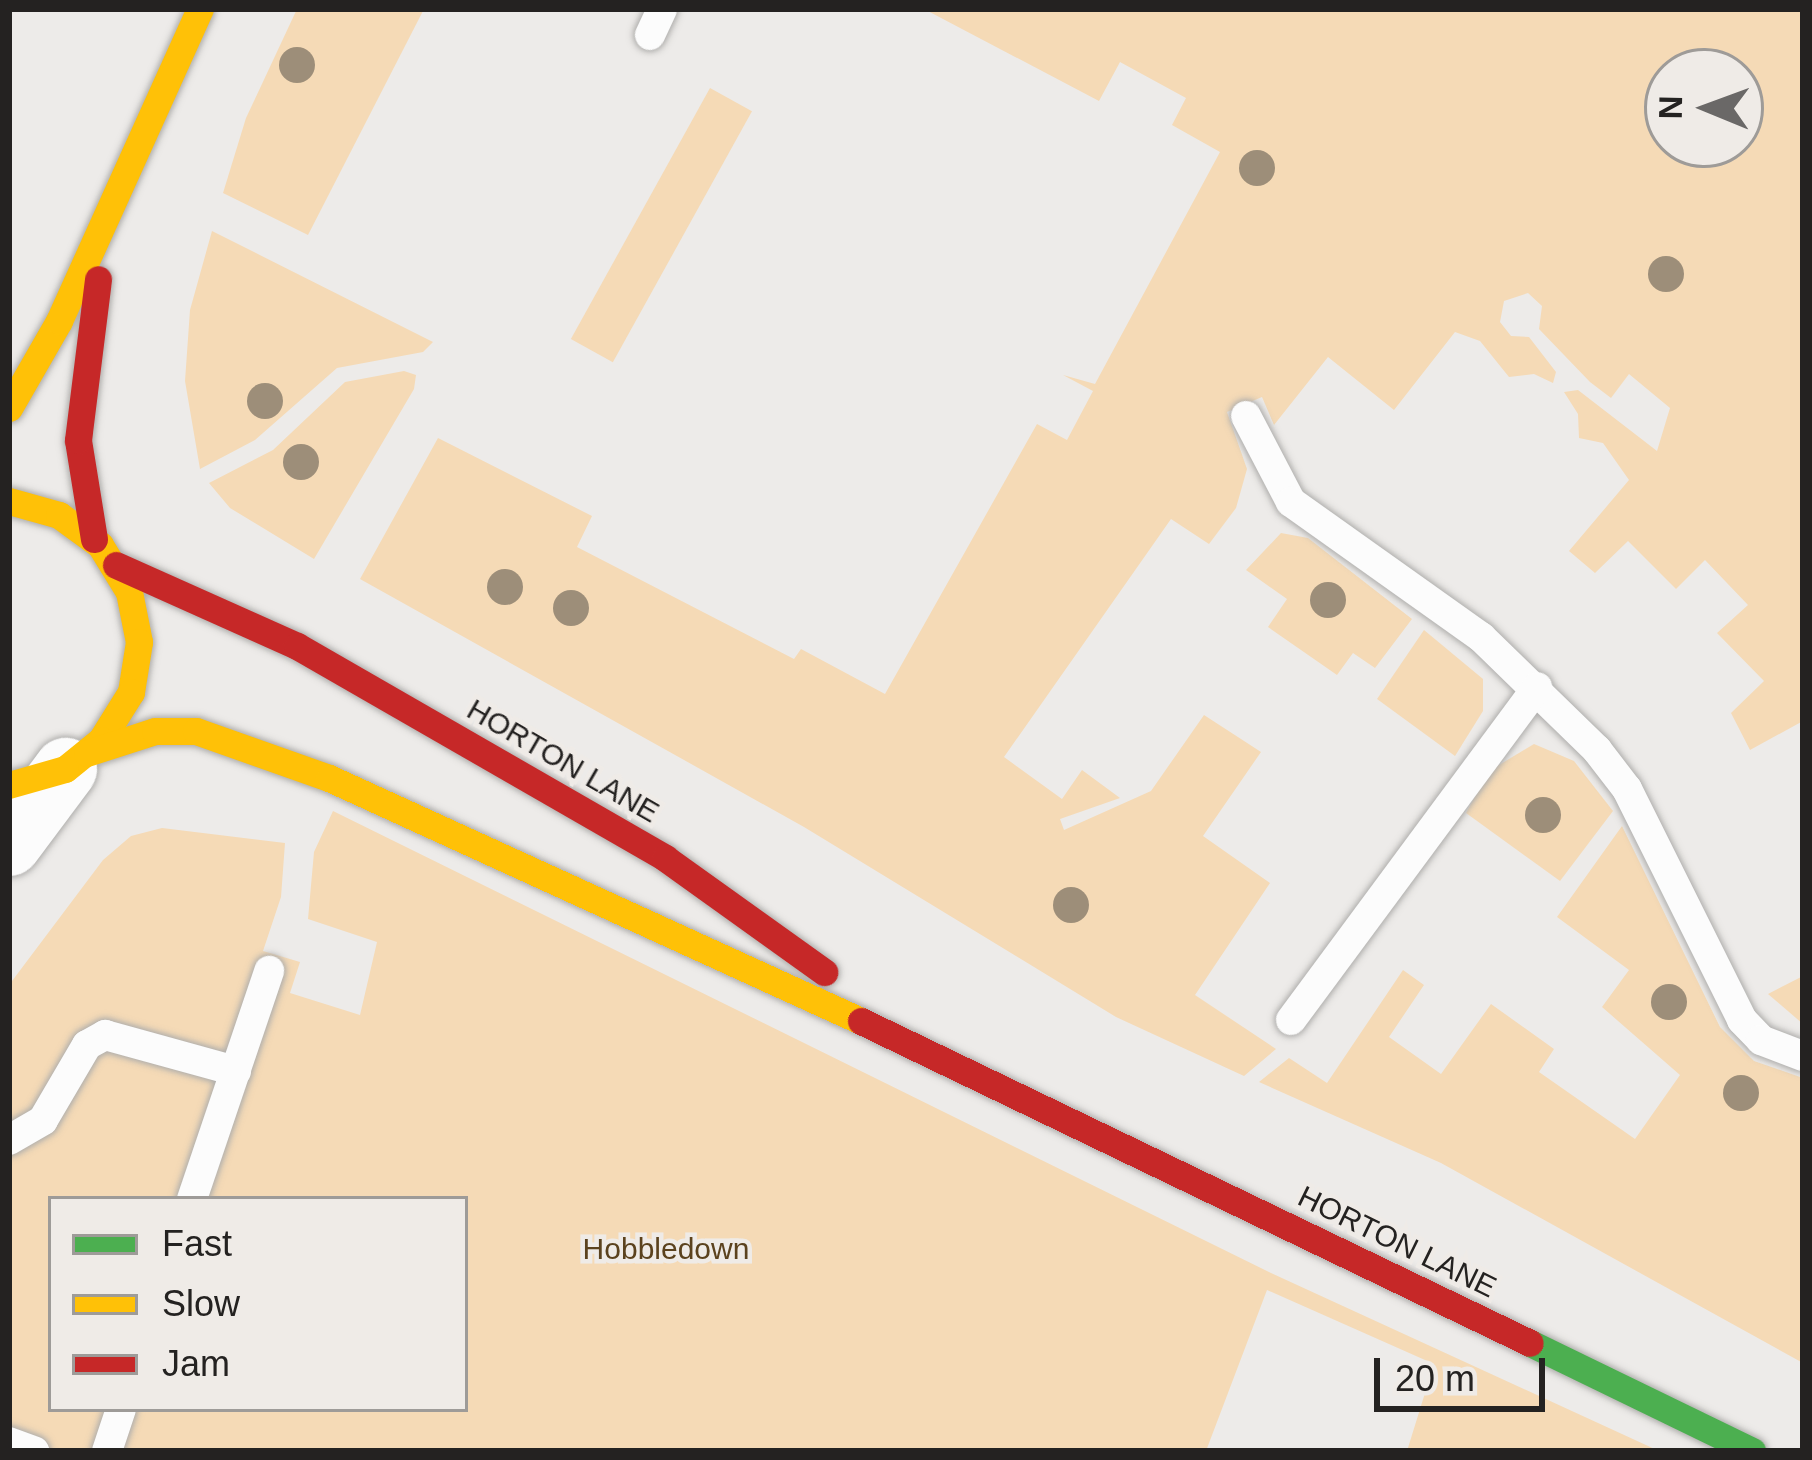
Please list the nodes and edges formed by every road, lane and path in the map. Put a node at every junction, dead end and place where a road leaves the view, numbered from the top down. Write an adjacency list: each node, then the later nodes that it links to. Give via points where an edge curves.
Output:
1 (200, 9): 2 (street)
2 (107, 216): 3 (street); 6 (street, via 78,440)
3 (9, 408)
4 (1246, 416): 8 (lane, via 1292,502 1469,628)
5 (9, 502): 6 (street, via 48,510)
6 (94, 539): 7 (street)
7 (116, 566): 9 (street, via 136,614 138,661 121,712); 14 (street, HORTON LANE, via 296,646 665,858)
8 (1537, 687): 12 (lane); 13 (lane, via 1628,789 1742,1020 1761,1040)
9 (54, 769): 10 (street); 14 (street, HORTON LANE, via 169,730 243,743)
10 (9, 844)
11 (269, 971): 15 (lane)
12 (1291, 1020)
13 (1803, 1056)
14 (949, 1061): 22 (street, HORTON LANE)
15 (236, 1071): 16 (lane, via 105,1035 87,1045 43,1120); 17 (lane)
16 (9, 1140)
17 (193, 1196)
18 (120, 1412): 21 (lane)
19 (9, 1442): 20 (lane)
20 (34, 1451)
21 (106, 1451)
22 (1752, 1451)

